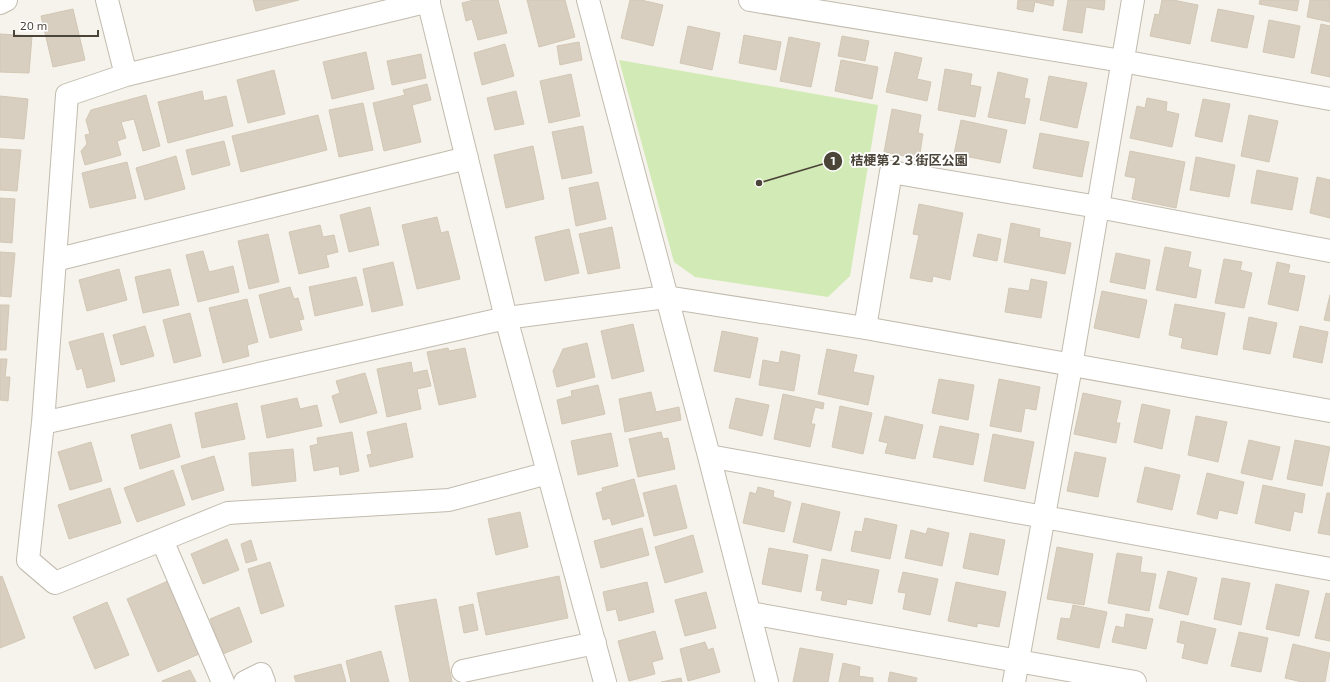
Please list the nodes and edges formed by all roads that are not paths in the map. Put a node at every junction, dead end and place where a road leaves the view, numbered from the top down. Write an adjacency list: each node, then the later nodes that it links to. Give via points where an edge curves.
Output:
1 (6, 0): 7 (street)
2 (107, 0): 9 (street)
3 (588, 0): 15 (street)
4 (750, 0): 8 (street)
5 (1133, 0): 8 (street)
6 (428, 1): 9 (street); 11 (street)
7 (0, 3)
8 (1122, 61): 10 (street); 12 (street)
9 (126, 75): 14 (street, via 67,95)
10 (1330, 99)
11 (467, 158): 14 (street); 16 (street)
12 (1098, 207): 13 (street); 17 (street, via 891,172); 18 (street)
13 (1330, 251)
14 (54, 260): 20 (street)
15 (666, 297): 16 (street); 17 (street); 21 (street)
16 (506, 318): 20 (street); 22 (street)
17 (865, 328): 18 (street)
18 (1071, 366): 19 (street); 23 (street)
19 (1330, 411)
20 (43, 423): 24 (street, via 28,560 55,583)
21 (709, 456): 23 (street); 26 (street)
22 (548, 473): 24 (street, via 449,500 228,513); 27 (street)
23 (1044, 516): 25 (street); 28 (street)
24 (162, 540): 30 (street)
25 (1330, 569)
26 (750, 613): 28 (street); 34 (street)
27 (595, 643): 29 (street); 33 (street)
28 (1018, 660): 35 (street); 36 (street)
29 (463, 671)
30 (223, 682)
31 (244, 682): 32 (street, via 261,674)
32 (264, 682)
33 (605, 682)
34 (767, 682)
35 (1014, 682)
36 (1135, 682)

